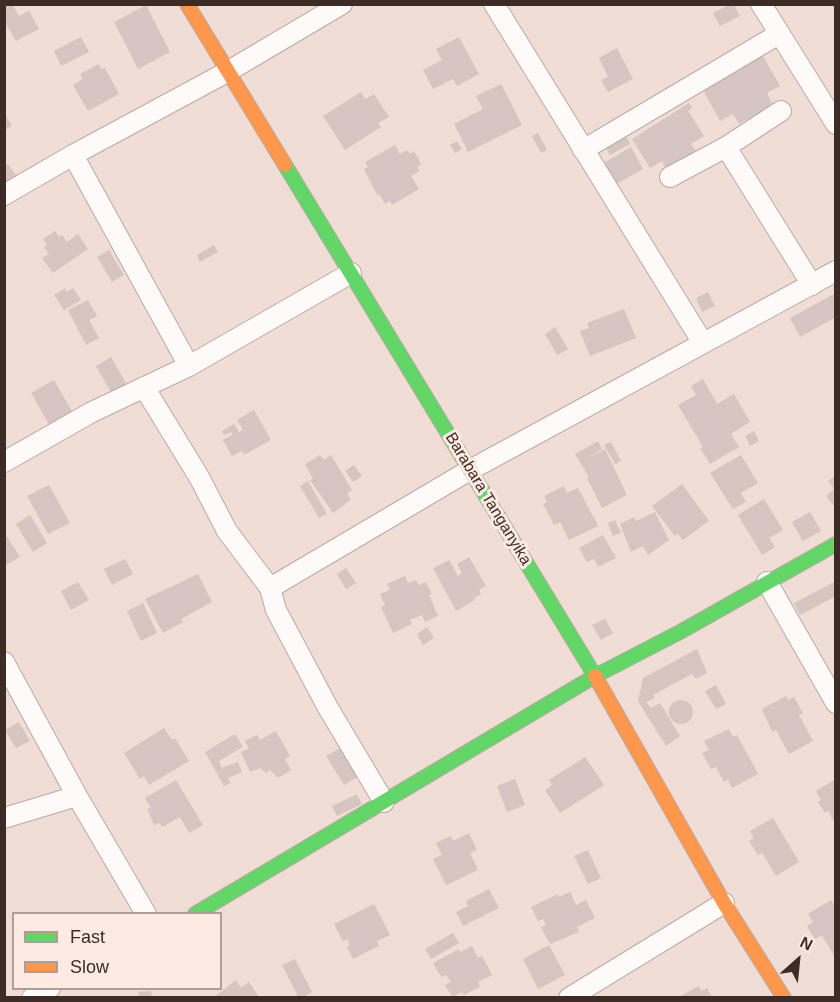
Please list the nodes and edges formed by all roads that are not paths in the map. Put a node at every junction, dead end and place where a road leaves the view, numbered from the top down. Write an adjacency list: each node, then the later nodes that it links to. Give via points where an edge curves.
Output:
1 (187, 4): 6 (street, Barabara Tanganyika)
2 (342, 4): 6 (street)
3 (494, 4): 10 (street)
4 (761, 4): 5 (street)
5 (779, 34): 8 (street); 10 (street)
6 (227, 72): 11 (street); 15 (street, Barabara Tanganyika)
7 (781, 111): 9 (street)
8 (836, 124)
9 (726, 147): 12 (street); 16 (street)
10 (584, 150): 17 (street)
11 (73, 155): 13 (street); 18 (street)
12 (670, 177)
13 (4, 195)
14 (836, 271): 16 (street)
15 (351, 273): 18 (street); 21 (street, Barabara Tanganyika)
16 (812, 285): 17 (street)
17 (702, 343): 21 (street)
18 (189, 366): 19 (street)
19 (144, 387): 20 (street); 24 (street, via 227,531)
20 (4, 462)
21 (471, 470): 24 (street); 26 (street, Barabara Tanganyika)
22 (836, 544): 23 (street)
23 (767, 582): 26 (street); 27 (street)
24 (270, 588): 29 (street, via 276,610 327,706)
25 (4, 663): 28 (street)
26 (595, 676): 29 (street); 31 (street, Barabara Tanganyika)
27 (836, 703)
28 (77, 796): 30 (street); 32 (street)
29 (384, 802): 33 (street)
30 (4, 818)
31 (724, 903): 36 (street); 37 (street, Barabara Tanganyika)
32 (145, 912)
33 (198, 912)
34 (46, 990): 35 (street)
35 (32, 998)
36 (569, 998)
37 (784, 998)

